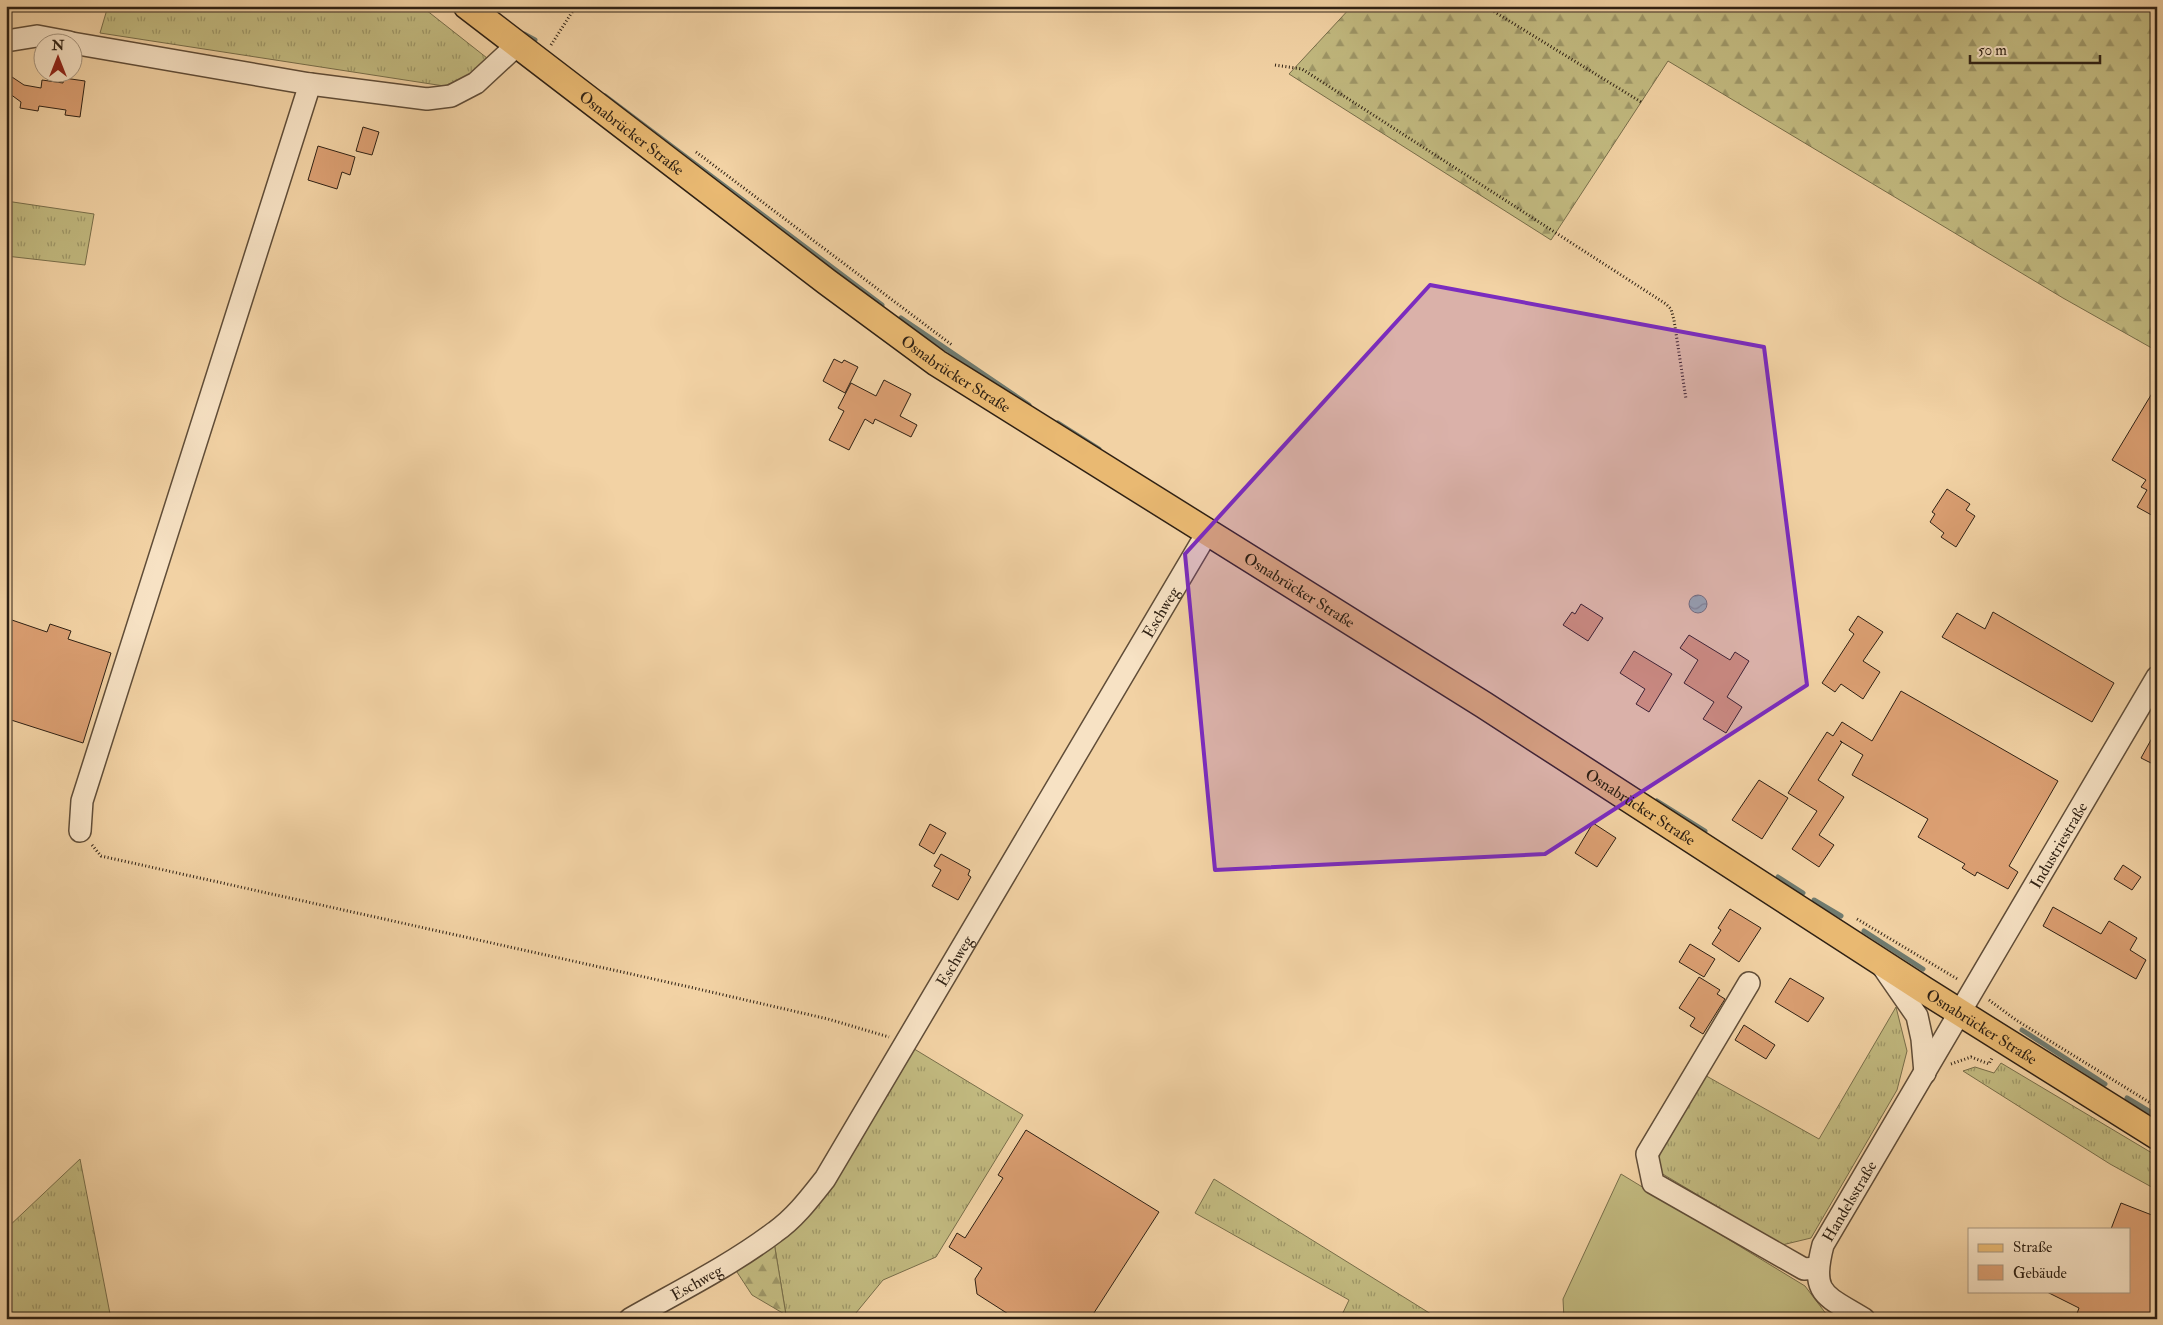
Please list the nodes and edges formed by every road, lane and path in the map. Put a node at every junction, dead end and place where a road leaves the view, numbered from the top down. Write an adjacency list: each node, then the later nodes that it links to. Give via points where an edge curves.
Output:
1 (466, 6): 8 (main road, Osnabrücker Straße)
2 (576, 6): 6 (path)
3 (1485, 6): 13 (path)
4 (32, 37): 7 (street)
5 (545, 38): 10 (path)
6 (556, 38)
7 (6, 41)
8 (517, 44): 12 (street, via 476,82 451,96 427,99); 17 (main road, Osnabrücker Straße, via 937,363)
9 (82, 45): 12 (street)
10 (560, 50)
11 (1275, 65): 16 (path, via 1302,69 1666,304 1674,320)
12 (310, 84): 19 (street, via 82,801)
13 (1640, 102)
14 (694, 150): 15 (path)
15 (954, 347)
16 (1686, 399)
17 (1208, 533): 21 (main road, Osnabrücker Straße, via 1484,705); 25 (street, Eschweg)
18 (2157, 677): 23 (street, Industriestraße)
19 (80, 831): 25 (path, via 101,856 818,1017 884,1034)
20 (1856, 918): 23 (path)
21 (1876, 958): 24 (main road, Osnabrücker Straße); 27 (street, via 1917,1016)
22 (1749, 982): 30 (street, via 1646,1154 1653,1183 1804,1269)
23 (1974, 989): 24 (street, Industriestraße); 28 (path, via 2016,1020)
24 (1960, 1012): 27 (street, Handelsstraße); 29 (main road, Osnabrücker Straße)
25 (902, 1045): 31 (street, Eschweg, via 825,1179 805,1205 776,1232)
26 (1993, 1056): 27 (path, via 1988,1064 1971,1057)
27 (1925, 1073): 30 (street, Handelsstraße, via 1823,1245)
28 (2157, 1107)
29 (2157, 1136)
30 (1817, 1268): 32 (street, via 1819,1284 1826,1295)
31 (630, 1319)
32 (1864, 1319)

